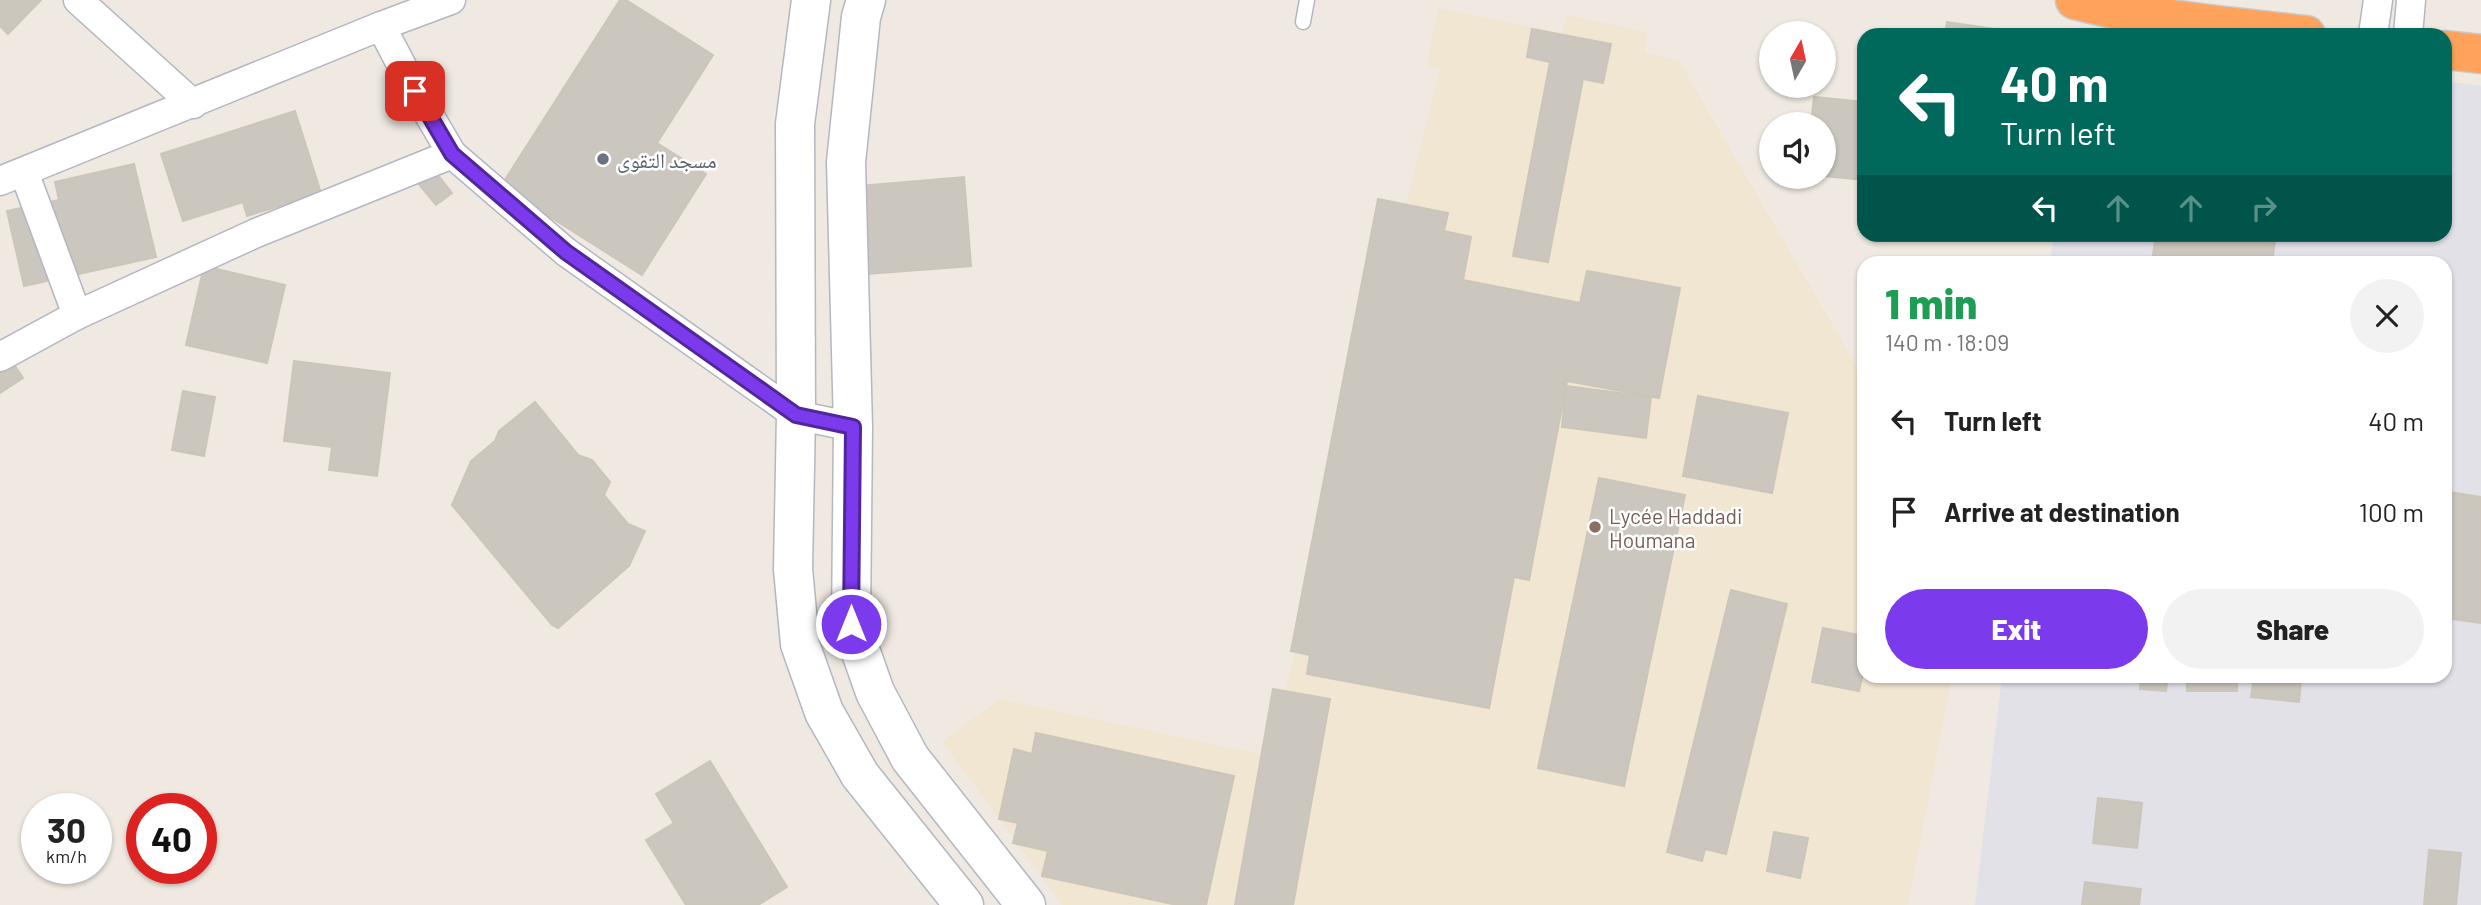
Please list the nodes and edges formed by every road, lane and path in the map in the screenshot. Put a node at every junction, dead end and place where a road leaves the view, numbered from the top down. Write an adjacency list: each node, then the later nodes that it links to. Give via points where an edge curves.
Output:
1 (78, 0): 16 (street)
2 (451, 0): 10 (street)
3 (811, 0): 21 (street, via 795,124)
4 (866, 0): 22 (street, via 846,162)
5 (1307, 0): 9 (lane)
6 (2075, 0): 11 (highway)
7 (2378, 0): 12 (street)
8 (2411, 0): 13 (street)
9 (1303, 22)
10 (382, 26): 16 (street); 17 (street)
11 (2243, 28)
12 (2374, 28)
13 (2409, 28)
14 (2452, 51): 15 (highway)
15 (2481, 54)
16 (192, 104): 18 (street)
17 (452, 154): 19 (street, via 256,233); 21 (street, via 566,252)
18 (12, 176): 19 (street)
19 (77, 315): 20 (street)
20 (0, 357)
21 (796, 415): 22 (street); 23 (street, via 793,569 804,655 824,712 860,775)
22 (853, 427): 24 (street, via 851,624 875,692 910,758)
23 (964, 905)
24 (1026, 905)

